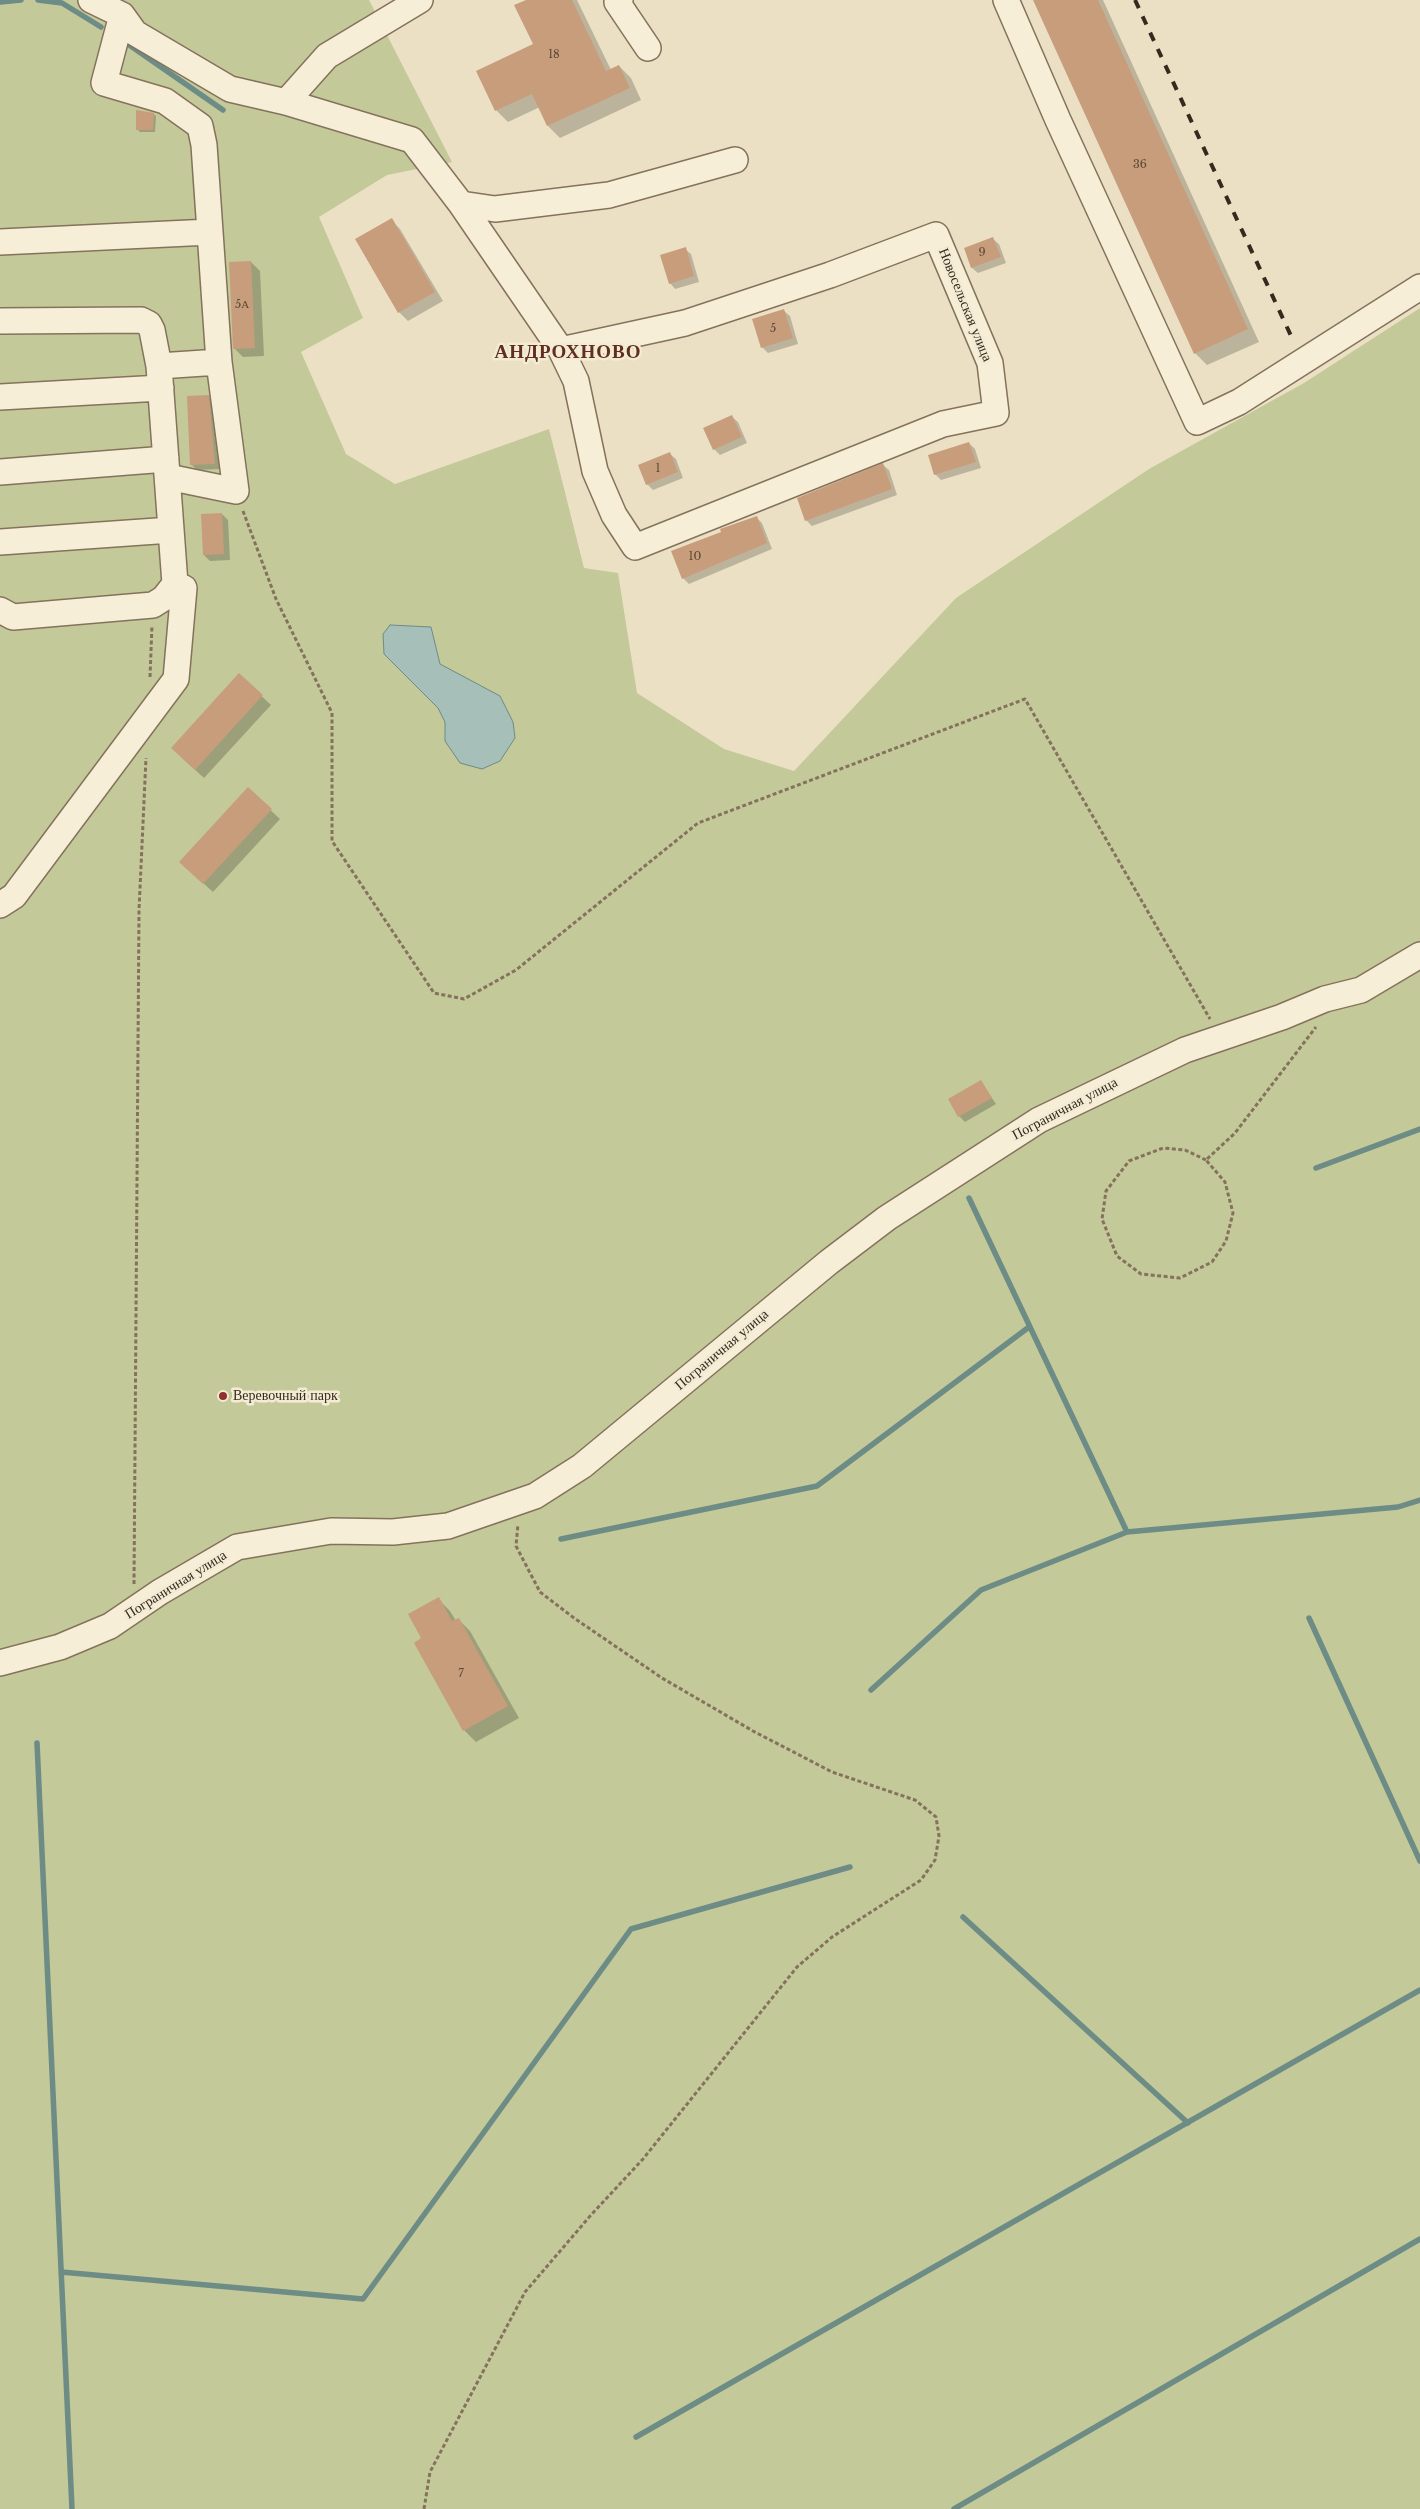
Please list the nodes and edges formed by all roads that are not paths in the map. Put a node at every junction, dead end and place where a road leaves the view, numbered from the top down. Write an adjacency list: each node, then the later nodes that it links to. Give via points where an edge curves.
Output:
1 (90, 0): 5 (street)
2 (420, 0): 7 (street, via 327,56)
3 (620, 0): 6 (street, via 617,2)
4 (1006, 0): 12 (street, via 1197,422 1238,402)
5 (122, 15): 7 (street, via 135,33 230,90); 10 (street, via 104,83 165,101 200,126)
6 (648, 48)
7 (286, 102): 9 (street, via 412,140)
8 (735, 160): 9 (street, via 610,195 496,209)
9 (462, 204): 14 (street)
10 (210, 232): 11 (street); 15 (street)
11 (0, 242)
12 (1420, 287)
13 (0, 321): 16 (street, via 141,320 152,330)
14 (561, 350): 14 (street, Новосельская улица, via 576,381 594,471 614,515 635,547 943,424 996,413 990,363 936,235 830,275 685,323)
15 (219, 362): 16 (street); 18 (street, via 236,491)
16 (160, 377): 17 (street); 18 (street)
17 (0, 397)
18 (167, 468): 19 (street); 20 (street)
19 (0, 472)
20 (171, 530): 21 (street); 22 (street)
21 (0, 542)
22 (175, 584): 23 (street, via 164,598 153,605 13,617); 24 (street, via 184,588 176,679 14,896)
23 (0, 610)
24 (0, 905)
25 (1420, 955): 26 (street, Пограничная улица, via 1360,990 1325,999 1220,1037 1141,1070 1039,1120 929,1189 829,1262 582,1466 535,1496 448,1526 393,1532 331,1531 238,1546 110,1626 60,1647)
26 (0, 1663)

